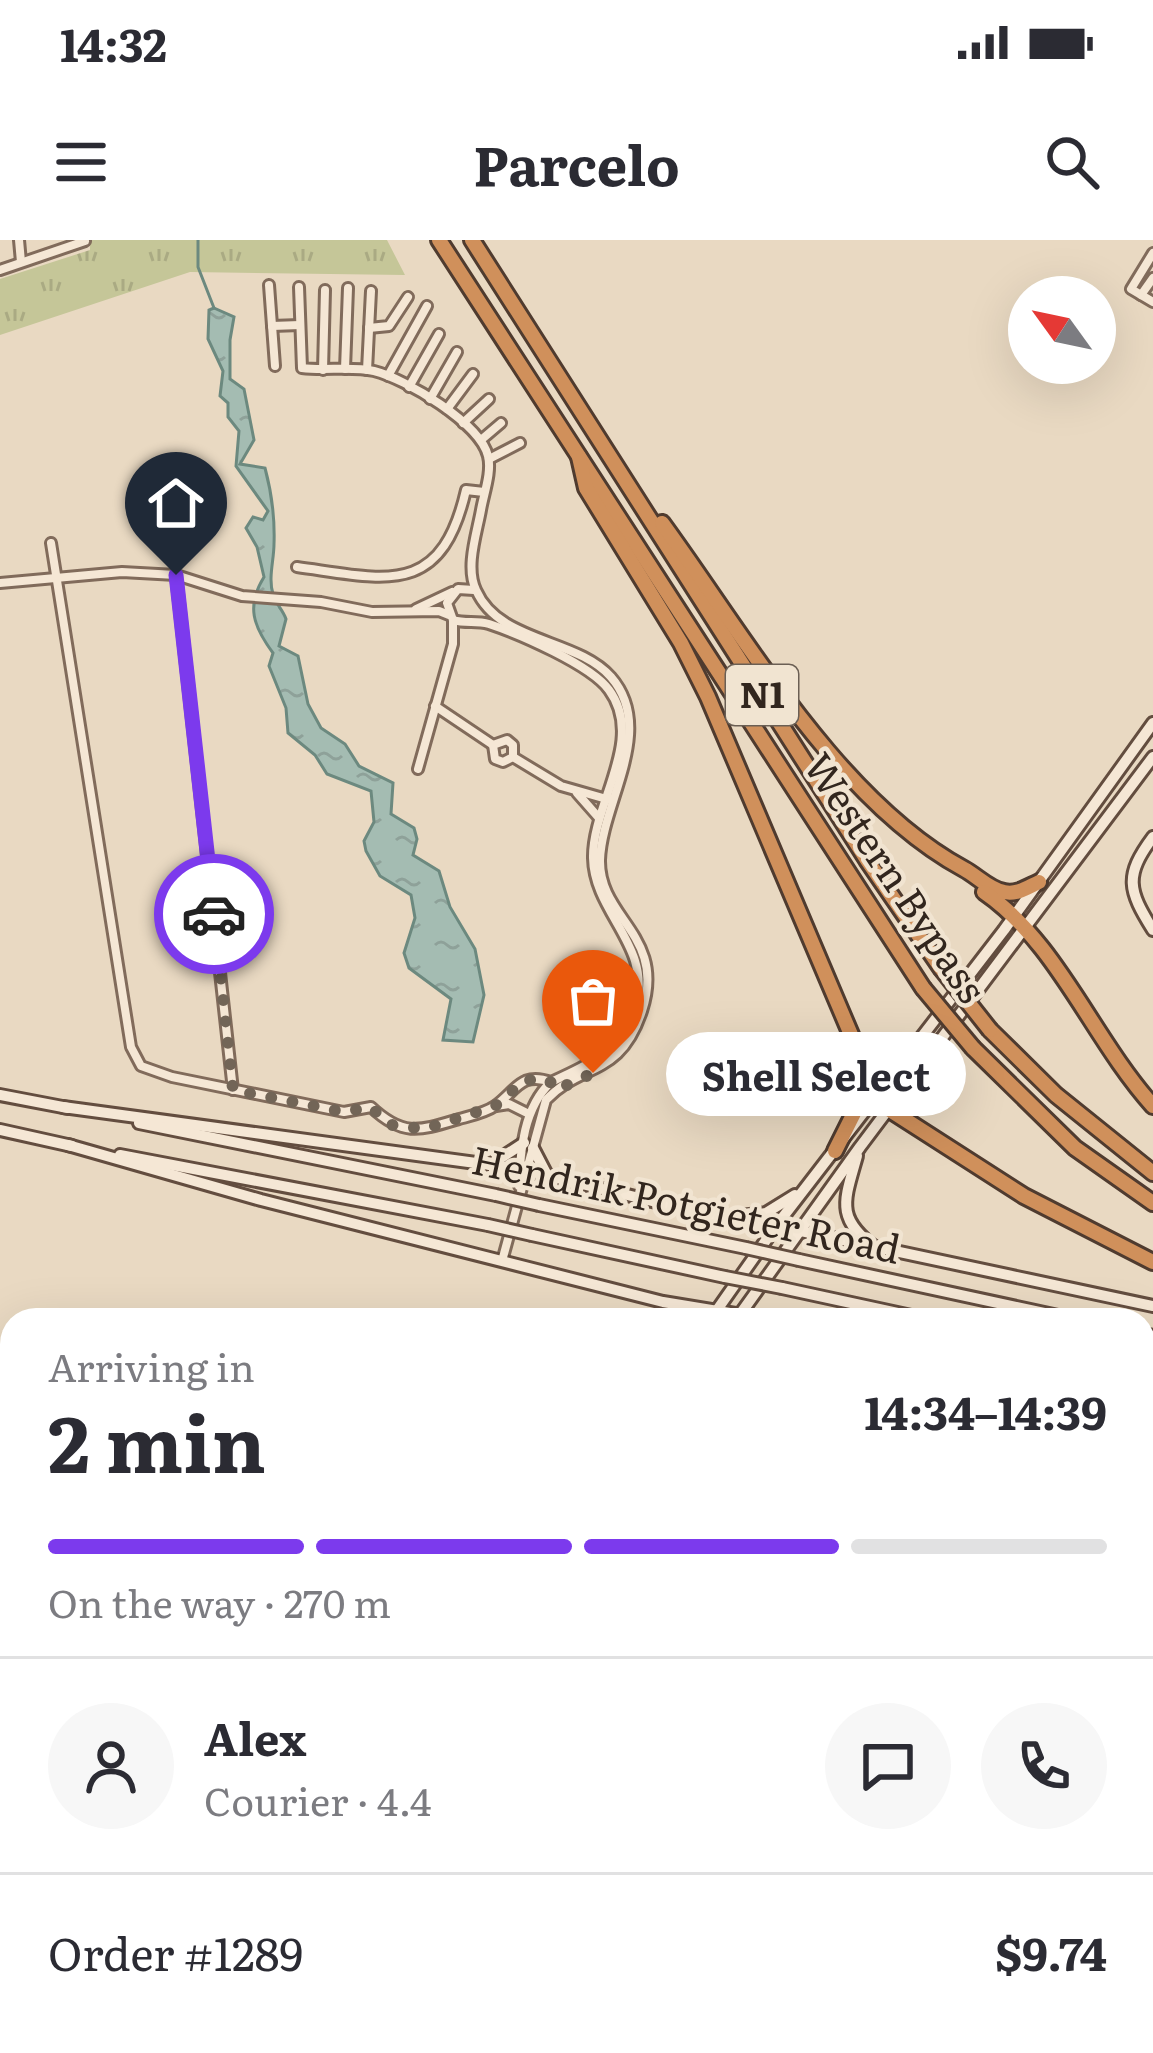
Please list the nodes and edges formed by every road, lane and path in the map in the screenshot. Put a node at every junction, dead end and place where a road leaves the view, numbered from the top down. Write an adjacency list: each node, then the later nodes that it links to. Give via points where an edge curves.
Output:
1 (19, 240): 6 (street)
2 (439, 240): 39 (highway, Western Bypass / N1)
3 (472, 240): 34 (highway, Western Bypass / N1)
4 (85, 241): 6 (street)
5 (1153, 253): 8 (street)
6 (21, 263): 7 (street)
7 (0, 270)
8 (1141, 276): 9 (street); 15 (street, via 1131,290)
9 (1152, 280): 15 (street)
10 (269, 286): 20 (street)
11 (299, 287): 19 (street)
12 (348, 288): 26 (street)
13 (325, 290): 25 (street)
14 (371, 290): 21 (street)
15 (1141, 295): 17 (street)
16 (408, 297): 21 (street, via 389,326)
17 (1153, 302)
18 (427, 306): 29 (street)
19 (300, 325): 20 (street); 25 (street, via 299,362)
20 (272, 326): 24 (street)
21 (369, 328): 27 (street)
22 (439, 334): 30 (street)
23 (457, 352): 31 (street)
24 (275, 366)
25 (323, 370): 26 (street)
26 (345, 370): 27 (street)
27 (367, 370): 29 (street)
28 (473, 374): 33 (street)
29 (388, 376): 30 (street)
30 (409, 387): 31 (street)
31 (430, 398): 33 (street)
32 (489, 399): 35 (street)
33 (448, 409): 35 (street)
34 (587, 421): 63 (highway, via 835,760 898,825); 85 (highway, Western Bypass / N1, bridge, via 940,968 1056,1095)
35 (464, 423): 37 (street)
36 (501, 423): 37 (street)
37 (481, 440): 40 (street)
38 (520, 443): 40 (street)
39 (579, 457): 68 (highway, via 586,488 708,697); 88 (highway, Western Bypass / N1, bridge, via 923,988 1063,1137)
40 (488, 459): 41 (street)
41 (484, 492): 43 (street); 44 (street, via 466,490 456,525 411,574 382,579)
42 (51, 543): 46 (street)
43 (473, 559): 48 (street); 49 (street)
44 (297, 567)
45 (176, 575): 46 (street); 51 (street, via 242,596); 70 (street)
46 (56, 576): 47 (street); 70 (street, via 135,1055 146,1070)
47 (0, 583)
48 (456, 590): 49 (street); 51 (street); 52 (street, via 447,603)
49 (476, 591): 50 (street)
50 (482, 601): 53 (street); 60 (street, via 618,686 630,729)
51 (410, 612): 52 (street)
52 (452, 618): 53 (street); 54 (street)
53 (470, 621): 54 (street); 60 (street, via 595,675 616,699 623,728)
54 (453, 644): 55 (street)
55 (435, 706): 58 (street); 59 (street, via 493,745 499,761 512,757)
56 (1153, 723): 64 (main road)
57 (1153, 758): 66 (main road)
58 (418, 769)
59 (576, 792): 60 (street); 61 (street)
60 (609, 800): 61 (street); 69 (street, via 600,864 647,962 644,1003 611,1060)
61 (600, 819): 69 (street, via 595,872 633,950 637,1001 616,1046)
62 (1153, 837): 67 (main road, via 1131,878)
63 (948, 861): 64 (highway, via 1006,893); 65 (highway)
64 (1039, 882): 65 (main road)
65 (1015, 914): 66 (highway); 71 (main road)
66 (1028, 928): 74 (highway); 76 (main road)
67 (1153, 930)
68 (852, 1037): 71 (highway); 82 (highway, via 861,1099)
69 (554, 1086): 73 (street, via 538,1078 519,1082); 77 (street); 80 (street)
70 (233, 1090): 73 (street, via 344,1112 370,1107 392,1125 418,1130)
71 (881, 1094): 76 (highway); 82 (main road)
72 (0, 1095): 75 (main road, Hendrik Potgieter Road)
73 (495, 1106): 77 (street)
74 (1153, 1106)
75 (63, 1107): 83 (main road); 101 (main road, Hendrik Potgieter Road, bridge)
76 (890, 1110): 81 (main road); 94 (highway, via 1024,1196)
77 (529, 1114): 80 (street)
78 (0, 1130): 79 (main road, Hendrik Potgieter Road)
79 (68, 1145): 93 (main road); 100 (main road, Hendrik Potgieter Road, bridge)
80 (528, 1146): 83 (main road); 84 (street); 86 (main road)
81 (860, 1148): 91 (main road); 92 (main road, via 846,1214)
82 (835, 1151): 87 (main road)
83 (490, 1165): 84 (main road)
84 (524, 1170): 86 (main road); 93 (street)
85 (1153, 1173)
86 (547, 1175): 89 (main road)
87 (812, 1180): 89 (main road, via 773,1210); 90 (main road)
88 (1153, 1203)
89 (726, 1219): 90 (main road)
90 (776, 1226): 91 (main road); 98 (main road)
91 (802, 1233): 92 (main road); 99 (main road)
92 (880, 1251): 96 (main road)
93 (502, 1261): 95 (main road)
94 (1153, 1262)
95 (663, 1302): 97 (main road); 98 (main road)
96 (1149, 1305)
97 (676, 1308)
98 (718, 1308)
99 (745, 1308)
100 (874, 1308)
101 (1021, 1308)

